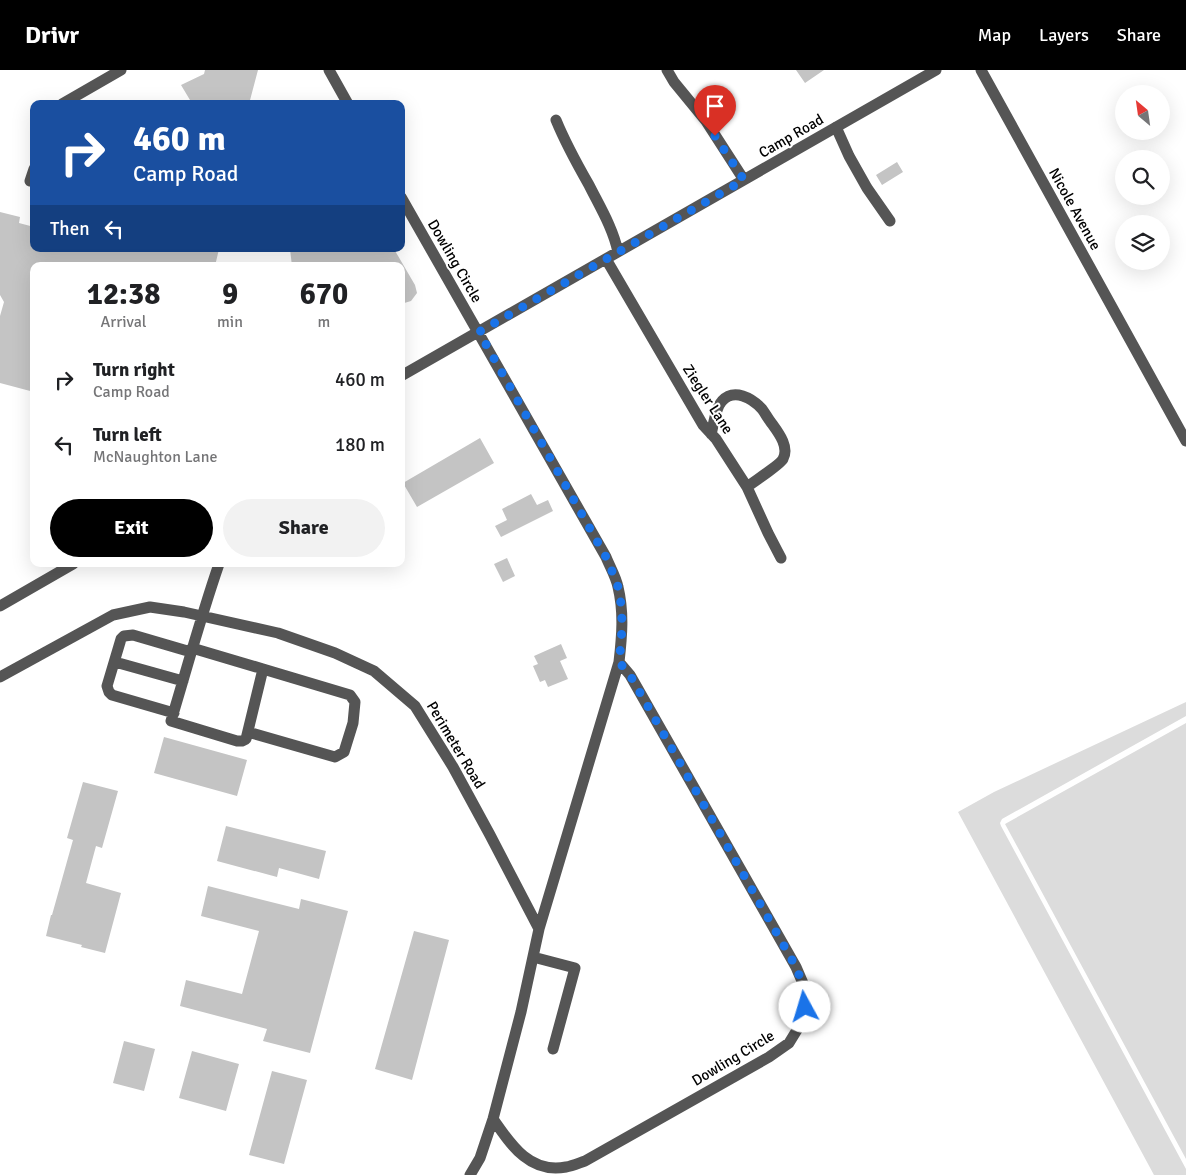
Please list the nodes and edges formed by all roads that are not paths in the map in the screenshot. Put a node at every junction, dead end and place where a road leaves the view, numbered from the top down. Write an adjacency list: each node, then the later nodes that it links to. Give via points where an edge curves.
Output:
1 (122, 70): 6 (street)
2 (329, 70): 7 (street)
3 (667, 70): 10 (street, via 706,121)
4 (936, 70): 9 (street, Camp Road)
5 (981, 70): 18 (street, Nicole Avenue)
6 (69, 100)
7 (346, 100)
8 (556, 120): 13 (street, via 604,214)
9 (836, 127): 10 (street, Camp Road); 12 (street, via 849,156)
10 (744, 180): 13 (street, Camp Road)
11 (405, 203): 15 (street, Dowling Circle)
12 (890, 221)
13 (618, 252): 14 (street, Camp Road)
14 (606, 259): 15 (street, Camp Road); 17 (street, Ziegler Lane, via 703,425)
15 (479, 332): 16 (street, Camp Road); 27 (street, Dowling Circle, via 606,557 618,585 622,609)
16 (405, 374)
17 (712, 434): 19 (street, Ziegler Lane); 19 (street, via 721,402 740,394 762,409 778,432 784,445 783,460)
18 (1186, 441)
19 (746, 487): 20 (street, Ziegler Lane)
20 (782, 558)
21 (68, 567): 23 (street)
22 (218, 567): 24 (street)
23 (0, 606)
24 (201, 616): 25 (street); 29 (street, Perimeter Road, via 150,607 113,616); 33 (street, Perimeter Road, via 278,633 335,653 374,670 415,706 467,793)
25 (192, 650): 26 (street, via 128,635 121,639); 28 (street); 30 (street)
26 (115, 662): 30 (street); 31 (street, via 107,686 112,695)
27 (619, 662): 33 (street); 36 (street, Dowling Circle, via 630,675 796,967 804,988 805,1007 800,1025 789,1043 585,1161 565,1167 534,1163 519,1153)
28 (263, 669): 32 (street); 32 (street, via 350,695 355,702 353,723 344,752 335,758)
29 (0, 677)
30 (183, 681): 31 (street)
31 (174, 713): 32 (street, via 172,721 237,741 246,738)
32 (248, 732)
33 (540, 929): 34 (street)
34 (533, 957): 35 (street, via 575,968); 36 (street)
35 (553, 1049)
36 (493, 1120): 37 (street, via 480,1158)
37 (470, 1175)

